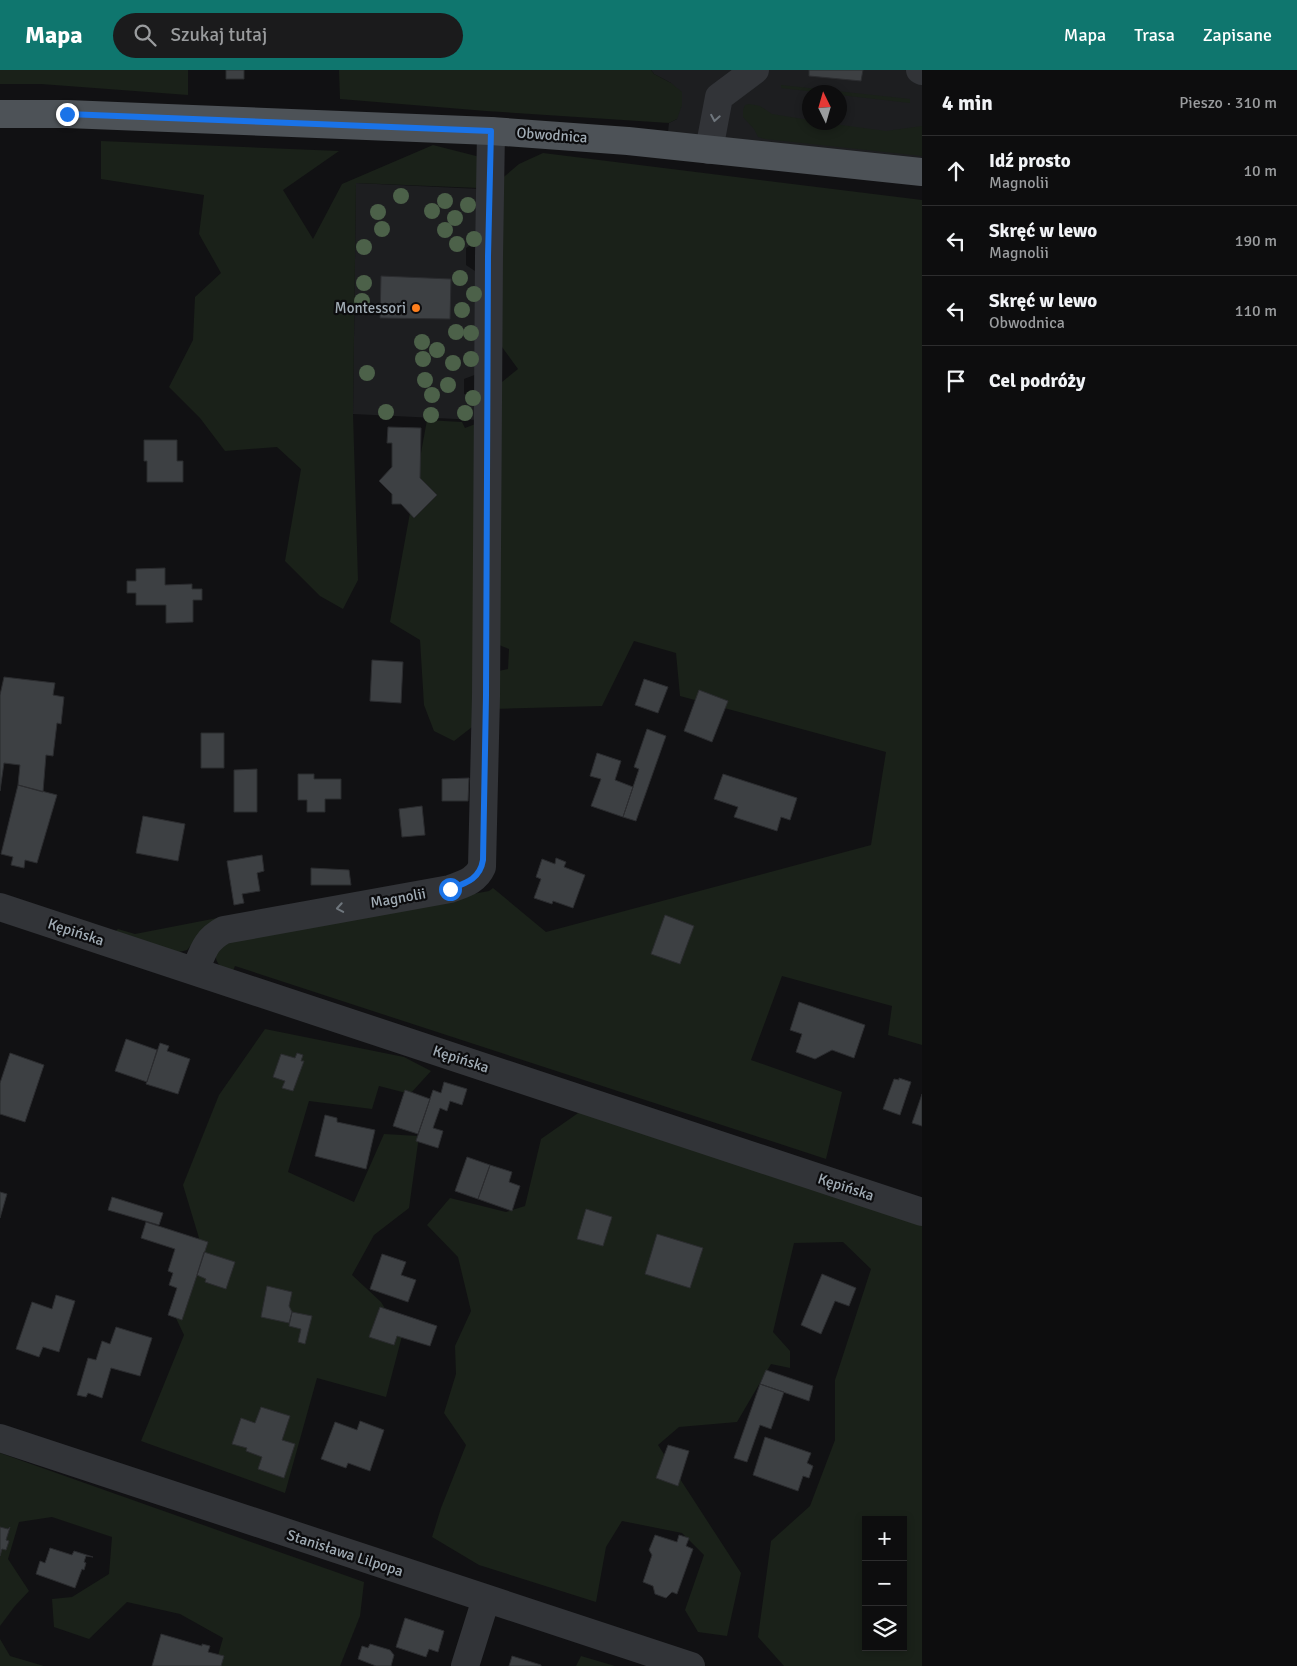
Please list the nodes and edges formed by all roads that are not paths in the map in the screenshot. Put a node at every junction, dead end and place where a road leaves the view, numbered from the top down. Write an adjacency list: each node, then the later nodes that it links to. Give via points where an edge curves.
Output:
1 (755, 70): 4 (street, one-way to 4, via 719,97)
2 (0, 114): 3 (main road, Obwodnica)
3 (491, 131): 4 (main road, Obwodnica); 7 (street, Magnolii, one-way to 7, via 482,867 473,879 450,889 224,930 208,941)
4 (709, 150): 5 (main road, Obwodnica)
5 (922, 172)
6 (0, 907): 7 (street, Kępińska)
7 (195, 971): 8 (street, Kępińska)
8 (922, 1212)
9 (0, 1438): 10 (street, Stanisława Lilpopa)
10 (486, 1600): 11 (street); 12 (street, Stanisława Lilpopa)
11 (465, 1666)
12 (691, 1666)

